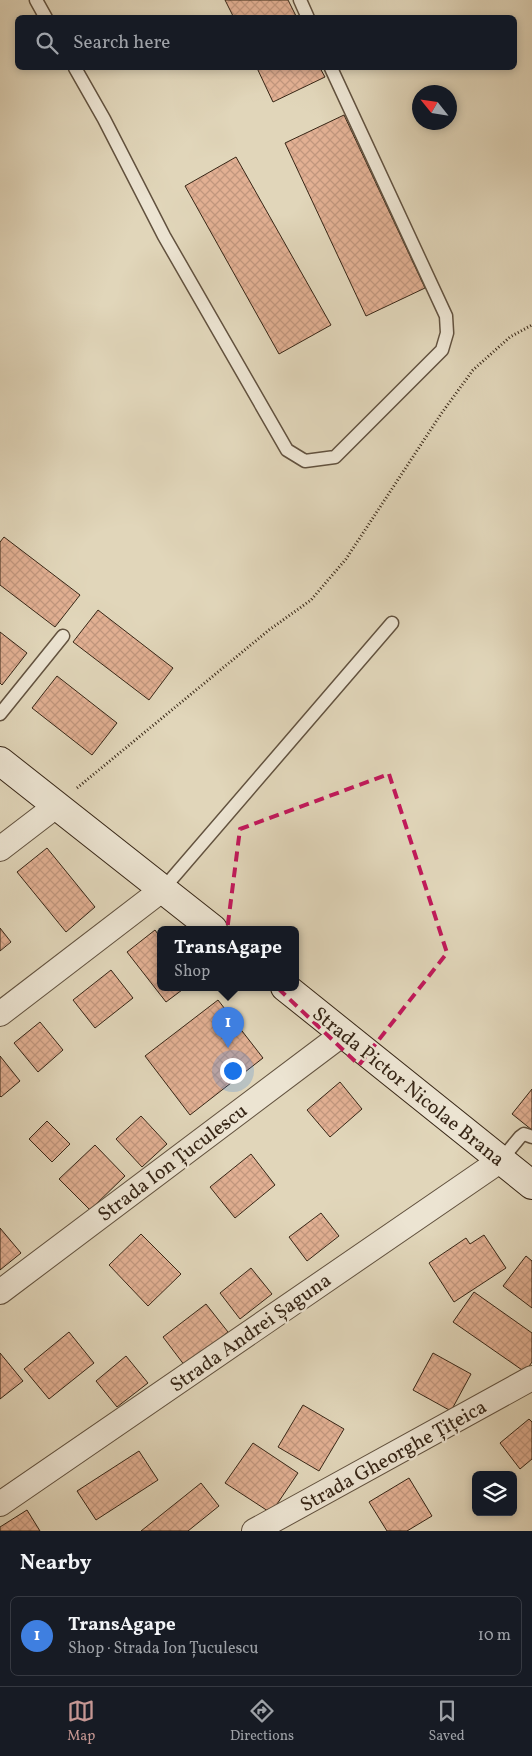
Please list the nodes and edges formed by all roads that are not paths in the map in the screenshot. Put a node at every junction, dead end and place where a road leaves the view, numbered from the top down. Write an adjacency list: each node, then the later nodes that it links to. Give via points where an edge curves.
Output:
1 (36, 0): 3 (lane)
2 (300, 0): 4 (lane)
3 (44, 15)
4 (307, 15)
5 (76, 70): 6 (lane, via 164,236 287,450 305,460 335,457 442,350 447,333 446,316)
6 (332, 70)
7 (392, 623): 13 (lane)
8 (63, 636): 9 (lane)
9 (0, 714)
10 (0, 761): 11 (street)
11 (56, 806): 12 (street); 13 (street)
12 (0, 849)
13 (163, 889): 14 (street); 16 (street)
14 (209, 926)
15 (291, 991): 17 (street, Strada Pictor Nicolae Brana)
16 (0, 1014)
17 (344, 1033): 19 (street, Strada Pictor Nicolae Brana); 21 (street, Strada Ion Țuculescu)
18 (532, 1137): 19 (lane, via 524,1134)
19 (501, 1160): 20 (street, Strada Pictor Nicolae Brana); 23 (street, Strada Andrei Șaguna)
20 (532, 1185)
21 (0, 1292)
22 (532, 1378): 24 (street, Strada Gheorghe Țițeica)
23 (0, 1504)
24 (254, 1531)

